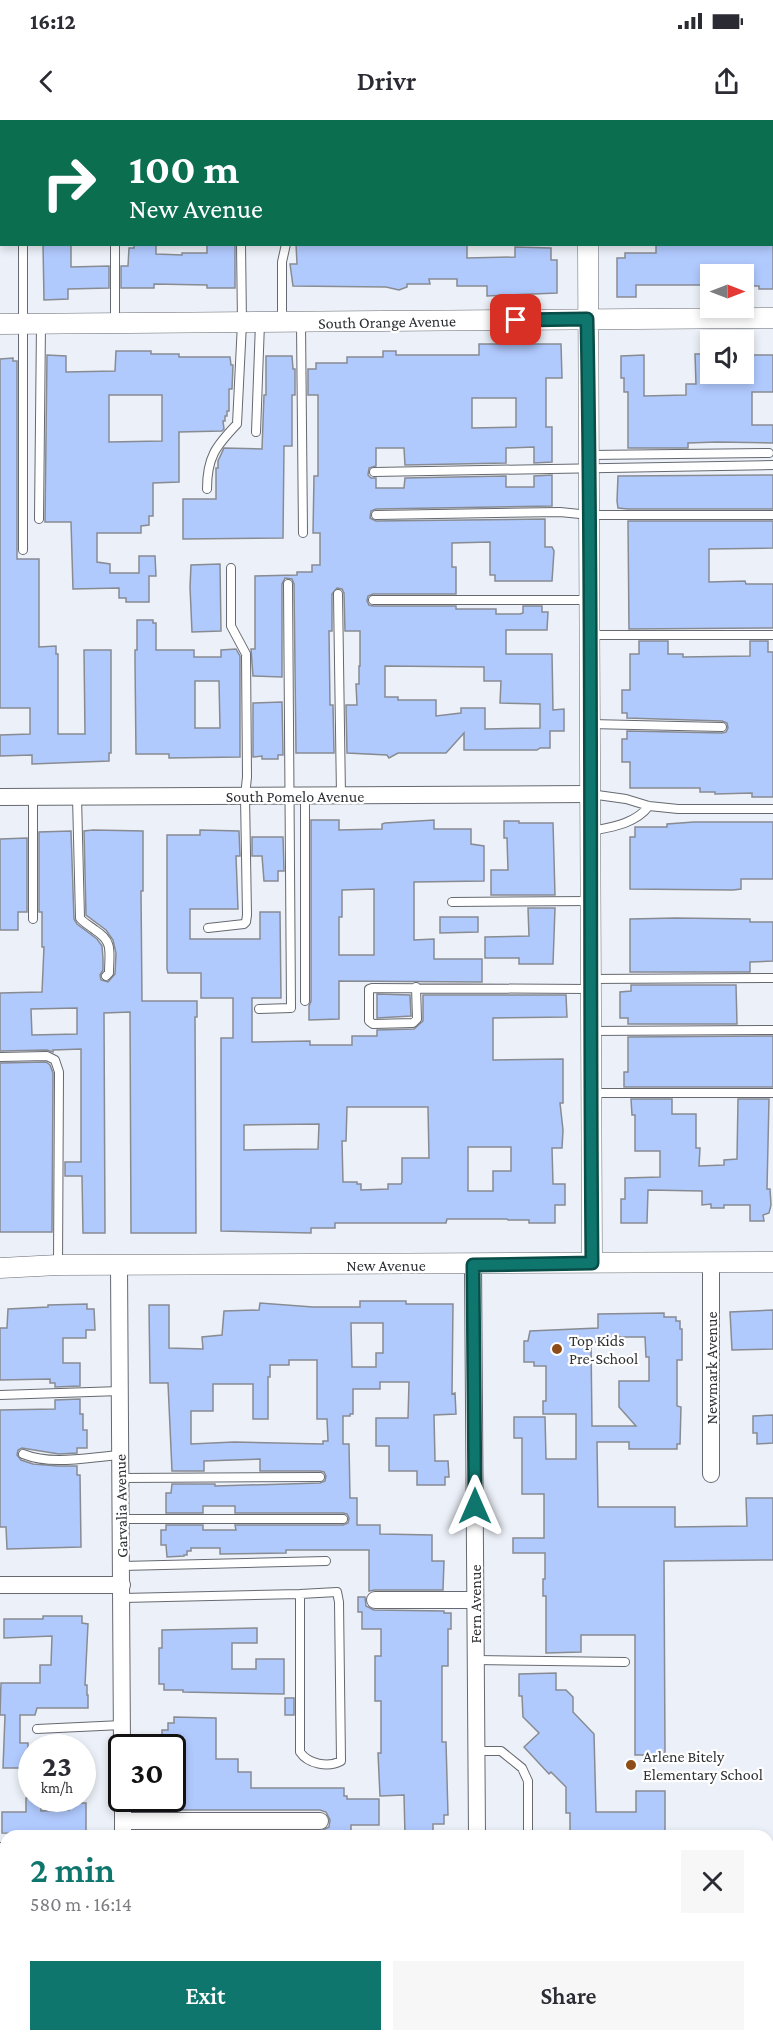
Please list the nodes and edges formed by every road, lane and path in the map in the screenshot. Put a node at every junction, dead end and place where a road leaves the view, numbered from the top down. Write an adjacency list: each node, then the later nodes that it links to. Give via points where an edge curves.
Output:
1 (23, 246): 12 (lane)
2 (115, 246): 8 (lane)
3 (242, 246): 9 (lane)
4 (286, 246): 10 (lane, via 282,262)
5 (588, 246): 7 (street)
6 (773, 318): 7 (street, South Orange Avenue)
7 (587, 319): 10 (street, South Orange Avenue); 15 (street)
8 (115, 323): 9 (street, South Orange Avenue); 12 (street, South Orange Avenue)
9 (251, 323): 10 (street, South Orange Avenue); 13 (lane); 18 (lane, via 237,424 211,457)
10 (291, 323): 23 (lane)
11 (0, 324): 12 (street, South Orange Avenue)
12 (32, 324): 22 (lane); 24 (lane)
13 (256, 432)
14 (769, 453): 15 (lane)
15 (590, 461): 16 (lane); 17 (lane); 20 (street)
16 (773, 465)
17 (374, 472)
18 (207, 489)
19 (376, 515): 20 (lane)
20 (590, 515): 21 (lane); 29 (street)
21 (773, 515)
22 (39, 519)
23 (303, 533)
24 (23, 550)
25 (231, 568): 35 (lane, via 231,626 246,654)
26 (288, 584): 36 (lane)
27 (338, 594): 37 (lane)
28 (373, 600): 29 (lane)
29 (590, 600): 30 (street)
30 (590, 635): 31 (lane); 32 (street)
31 (773, 635)
32 (589, 724): 33 (lane); 34 (street)
33 (722, 726)
34 (589, 794): 37 (street, South Pomelo Avenue); 41 (lane); 43 (street)
35 (245, 796): 36 (street, South Pomelo Avenue); 40 (street, South Pomelo Avenue); 47 (lane, via 246,922)
36 (297, 796): 37 (street, South Pomelo Avenue); 52 (lane); 53 (lane, via 291,1008)
37 (341, 796)
38 (0, 797): 39 (street, South Pomelo Avenue)
39 (33, 797): 40 (street, South Pomelo Avenue); 46 (lane)
40 (77, 797): 48 (lane, via 80,918 106,937)
41 (649, 806): 42 (lane); 43 (lane, via 642,816 629,822)
42 (773, 808)
43 (590, 832): 44 (street)
44 (590, 901): 45 (lane); 50 (street)
45 (452, 902)
46 (33, 919)
47 (208, 928)
48 (106, 976)
49 (773, 978): 50 (lane)
50 (590, 984): 51 (lane); 55 (street)
51 (416, 987): 51 (lane, via 369,989 369,1021 413,1023 417,1019)
52 (305, 1001)
53 (259, 1009)
54 (773, 1030): 55 (lane)
55 (590, 1031): 57 (street)
56 (0, 1056): 62 (lane, via 47,1056 55,1060 59,1072)
57 (590, 1093): 58 (lane); 60 (street)
58 (773, 1093)
59 (773, 1262): 61 (street, New Avenue)
60 (592, 1263): 61 (street, New Avenue); 64 (street, New Avenue)
61 (711, 1263): 70 (street, Newmark Avenue)
62 (58, 1265): 63 (street, New Avenue); 65 (street, New Avenue)
63 (119, 1265): 64 (street, New Avenue); 66 (street, Garvalia Avenue)
64 (473, 1265): 81 (street, Fern Avenue)
65 (0, 1268)
66 (120, 1391): 67 (lane); 69 (street, Garvalia Avenue)
67 (0, 1395)
68 (23, 1454): 69 (lane, via 71,1460)
69 (121, 1455): 72 (street, Garvalia Avenue)
70 (711, 1474)
71 (320, 1477): 72 (lane)
72 (121, 1478): 73 (street, Garvalia Avenue)
73 (121, 1519): 74 (lane); 76 (street, Garvalia Avenue)
74 (343, 1519)
75 (326, 1561): 76 (lane)
76 (122, 1566): 78 (street, Garvalia Avenue)
77 (0, 1585): 78 (street)
78 (122, 1592): 79 (lane); 84 (street, Garvalia Avenue)
79 (300, 1594): 79 (lane, via 300,1752 314,1763 336,1763 341,1761 339,1596 337,1592)
80 (375, 1600): 81 (street)
81 (475, 1600): 82 (street, Fern Avenue)
82 (476, 1660): 83 (lane); 87 (street, Fern Avenue)
83 (625, 1662)
84 (122, 1725): 85 (lane); 86 (street, Garvalia Avenue)
85 (37, 1729)
86 (122, 1734)
87 (476, 1751): 91 (street, Fern Avenue); 92 (lane, via 501,1751 522,1768 528,1781)
88 (123, 1812): 90 (street)
89 (320, 1821): 90 (street)
90 (123, 1829)
91 (477, 1830)
92 (528, 1830)

